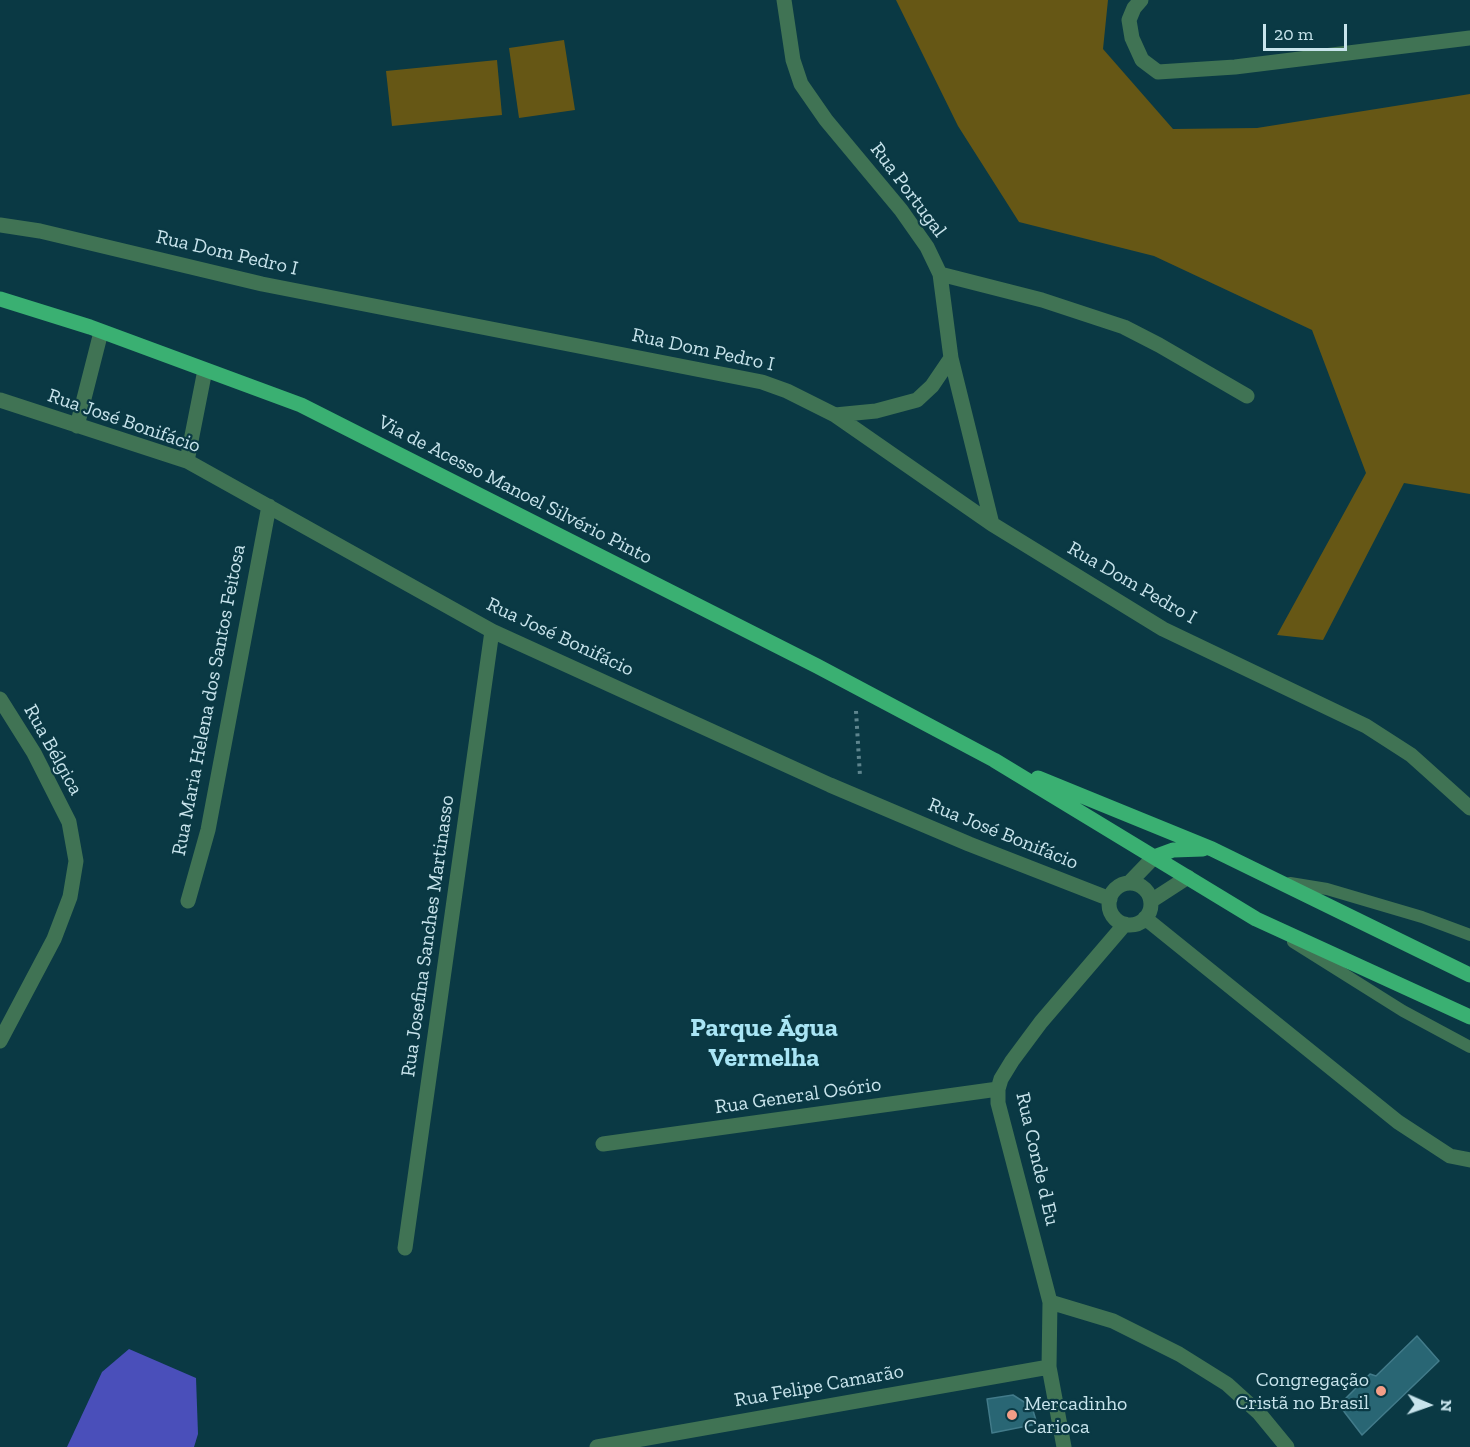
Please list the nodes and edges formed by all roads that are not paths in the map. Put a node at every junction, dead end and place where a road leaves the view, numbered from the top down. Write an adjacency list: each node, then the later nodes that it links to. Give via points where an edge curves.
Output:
1 (784, 0): 5 (street, Rua Portugal, via 793,60 801,84 901,210)
2 (1141, 0): 3 (street, via 1130,20 1132,38 1142,60 1158,72 1235,67)
3 (1470, 38)
4 (0, 225): 12 (street, Rua Dom Pedro I, via 262,284 762,382)
5 (940, 274): 8 (street, Rua Portugal); 10 (street, via 1042,300 1124,327)
6 (0, 299): 7 (main road, Via de Acesso Manoel Silvério Pinto)
7 (101, 332): 9 (main road, Via de Acesso Manoel Silvério Pinto); 13 (street)
8 (951, 358): 12 (street, via 918,400 893,408); 16 (street, Rua Portugal)
9 (205, 370): 14 (street); 19 (main road, Via de Acesso Manoel Silvério Pinto, via 301,405)
10 (1246, 396)
11 (0, 400): 13 (street, Rua José Bonifácio)
12 (835, 415): 16 (street, Rua Dom Pedro I)
13 (77, 426): 14 (street, Rua José Bonifácio)
14 (187, 461): 15 (street, Rua José Bonifácio)
15 (269, 506): 17 (street, Rua José Bonifácio); 27 (street, Rua Maria Helena dos Santos Feitosa, via 208,830)
16 (992, 524): 20 (street, Rua Dom Pedro I, via 1163,629 1366,726 1411,754)
17 (492, 631): 26 (street, Rua José Bonifácio, via 861,798); 40 (street, Rua Josefina Sanches Martinasso)
18 (0, 699): 35 (street, Rua Bélgica, via 34,753 69,822 76,861 70,897 54,939)
19 (994, 760): 21 (main road, Via de Acesso Manoel Silvério Pinto); 22 (main road, Via de Acesso Manoel Silvério Pinto)
20 (1470, 808)
21 (1212, 849): 22 (main road, via 1173,850); 24 (main road, Via de Acesso Manoel Silvério Pinto)
22 (1154, 857): 23 (main road, Via de Acesso Manoel Silvério Pinto); 25 (street)
23 (1188, 877): 28 (street); 30 (main road, Via de Acesso Manoel Silvério Pinto)
24 (1276, 881): 32 (lane, Via de Acesso Manoel Silvério Pinto, via 1327,889); 33 (main road, Via de Acesso Manoel Silvério Pinto)
25 (1129, 883): 26 (street, via 1117,888); 28 (street, via 1146,890)
26 (1110, 899): 31 (street, via 1114,916)
27 (188, 901)
28 (1151, 902): 29 (street)
29 (1145, 918): 31 (street); 39 (street, via 1398,1122 1450,1156)
30 (1256, 919): 34 (main road, Via de Acesso Manoel Silvério Pinto); 36 (lane, Via de Acesso Manoel Silvério Pinto, via 1403,1011)
31 (1125, 924): 37 (street, Rua Conde d Eu, via 1041,1022 1012,1061)
32 (1470, 934)
33 (1470, 975)
34 (1470, 1017)
35 (0, 1041)
36 (1470, 1047)
37 (998, 1089): 38 (street, Rua General Osório); 41 (street, Rua Conde d Eu, via 998,1103)
38 (603, 1144)
39 (1470, 1160)
40 (405, 1248)
41 (1050, 1302): 42 (street, Rua Conde d Eu); 45 (street, via 1113,1321 1179,1354 1218,1378 1259,1413)
42 (1049, 1367): 43 (street, Rua Felipe Camarão); 44 (street, Rua Conde d Eu)
43 (597, 1447)
44 (1064, 1447)
45 (1287, 1447)

